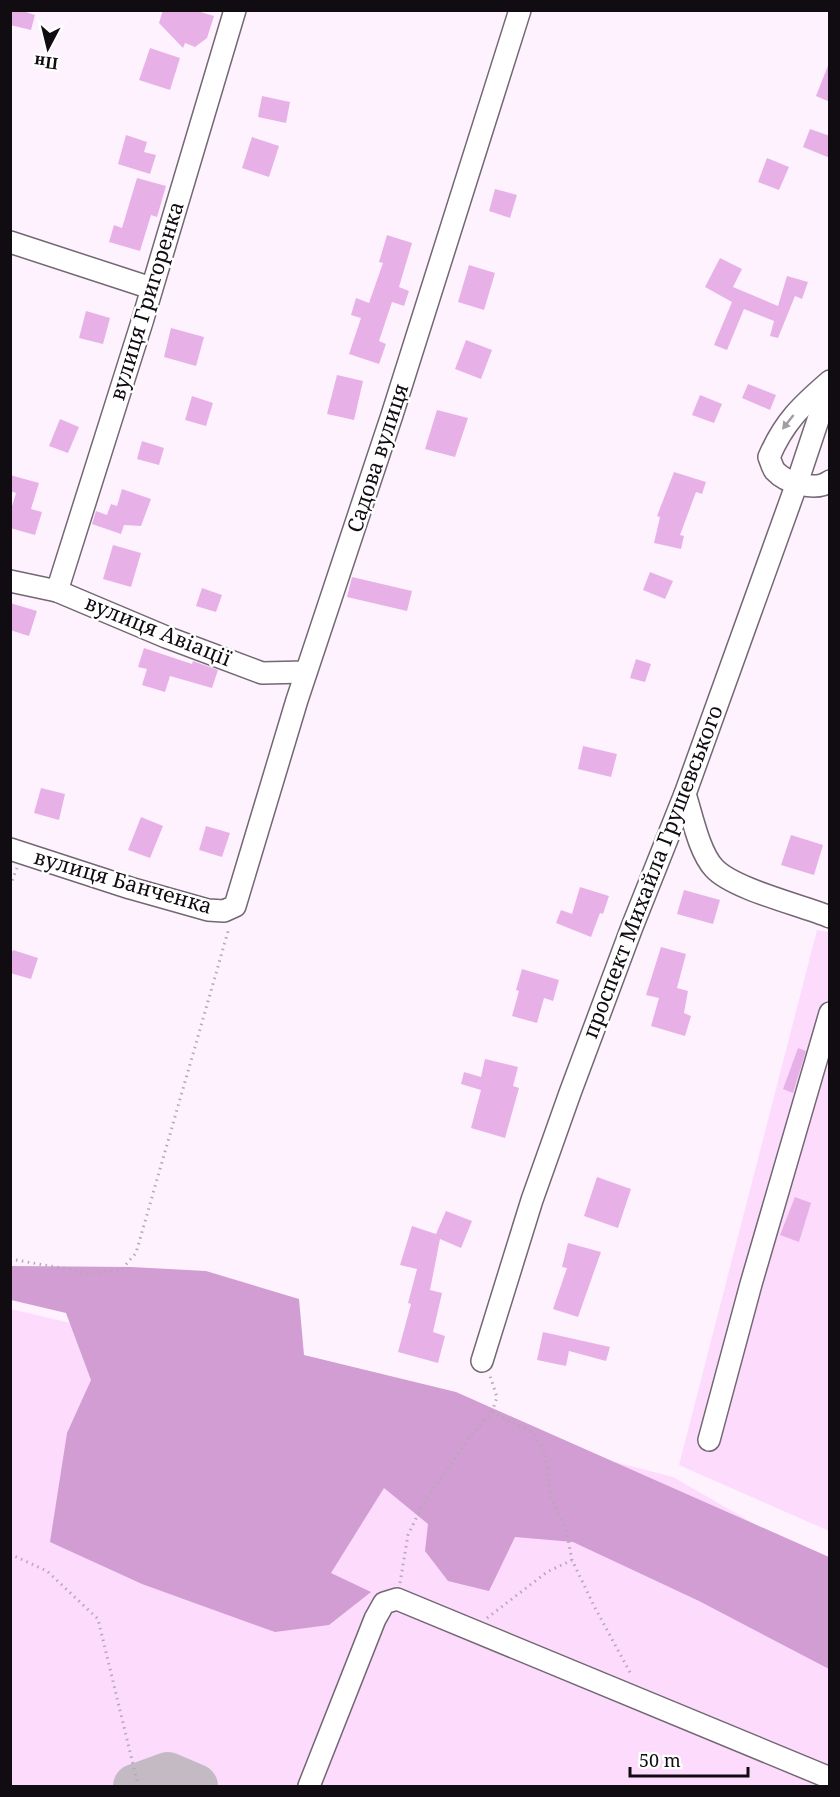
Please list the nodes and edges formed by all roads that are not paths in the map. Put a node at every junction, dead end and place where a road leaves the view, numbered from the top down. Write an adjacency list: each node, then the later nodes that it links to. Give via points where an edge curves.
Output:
1 (235, 10): 4 (street, вулиця Григоренка)
2 (520, 10): 10 (street, Садова вулиця, via 393,415)
3 (10, 242): 4 (street)
4 (151, 288): 9 (street, вулиця Григоренка)
5 (830, 383): 7 (street, проспект Михайла Грушевського); 7 (street, one-way to 7, via 802,405 780,433 769,457 777,473)
6 (830, 482): 7 (street, via 812,487)
7 (796, 483): 11 (street, проспект Михайла Грушевського)
8 (10, 581): 9 (street, вулиця Авіації)
9 (57, 591): 10 (street, вулиця Авіації, via 262,673)
10 (306, 672): 13 (street, Садова вулиця)
11 (685, 794): 14 (street, via 713,868 754,890); 16 (street, проспект Михайла Грушевського, via 566,1104)
12 (10, 849): 13 (street, вулиця Банченка, via 208,910 224,911)
13 (235, 906)
14 (830, 917)
15 (830, 1013): 17 (street)
16 (482, 1362)
17 (709, 1440)
18 (830, 1778): 19 (street, via 397,1599 384,1603 375,1619)
19 (309, 1786)

